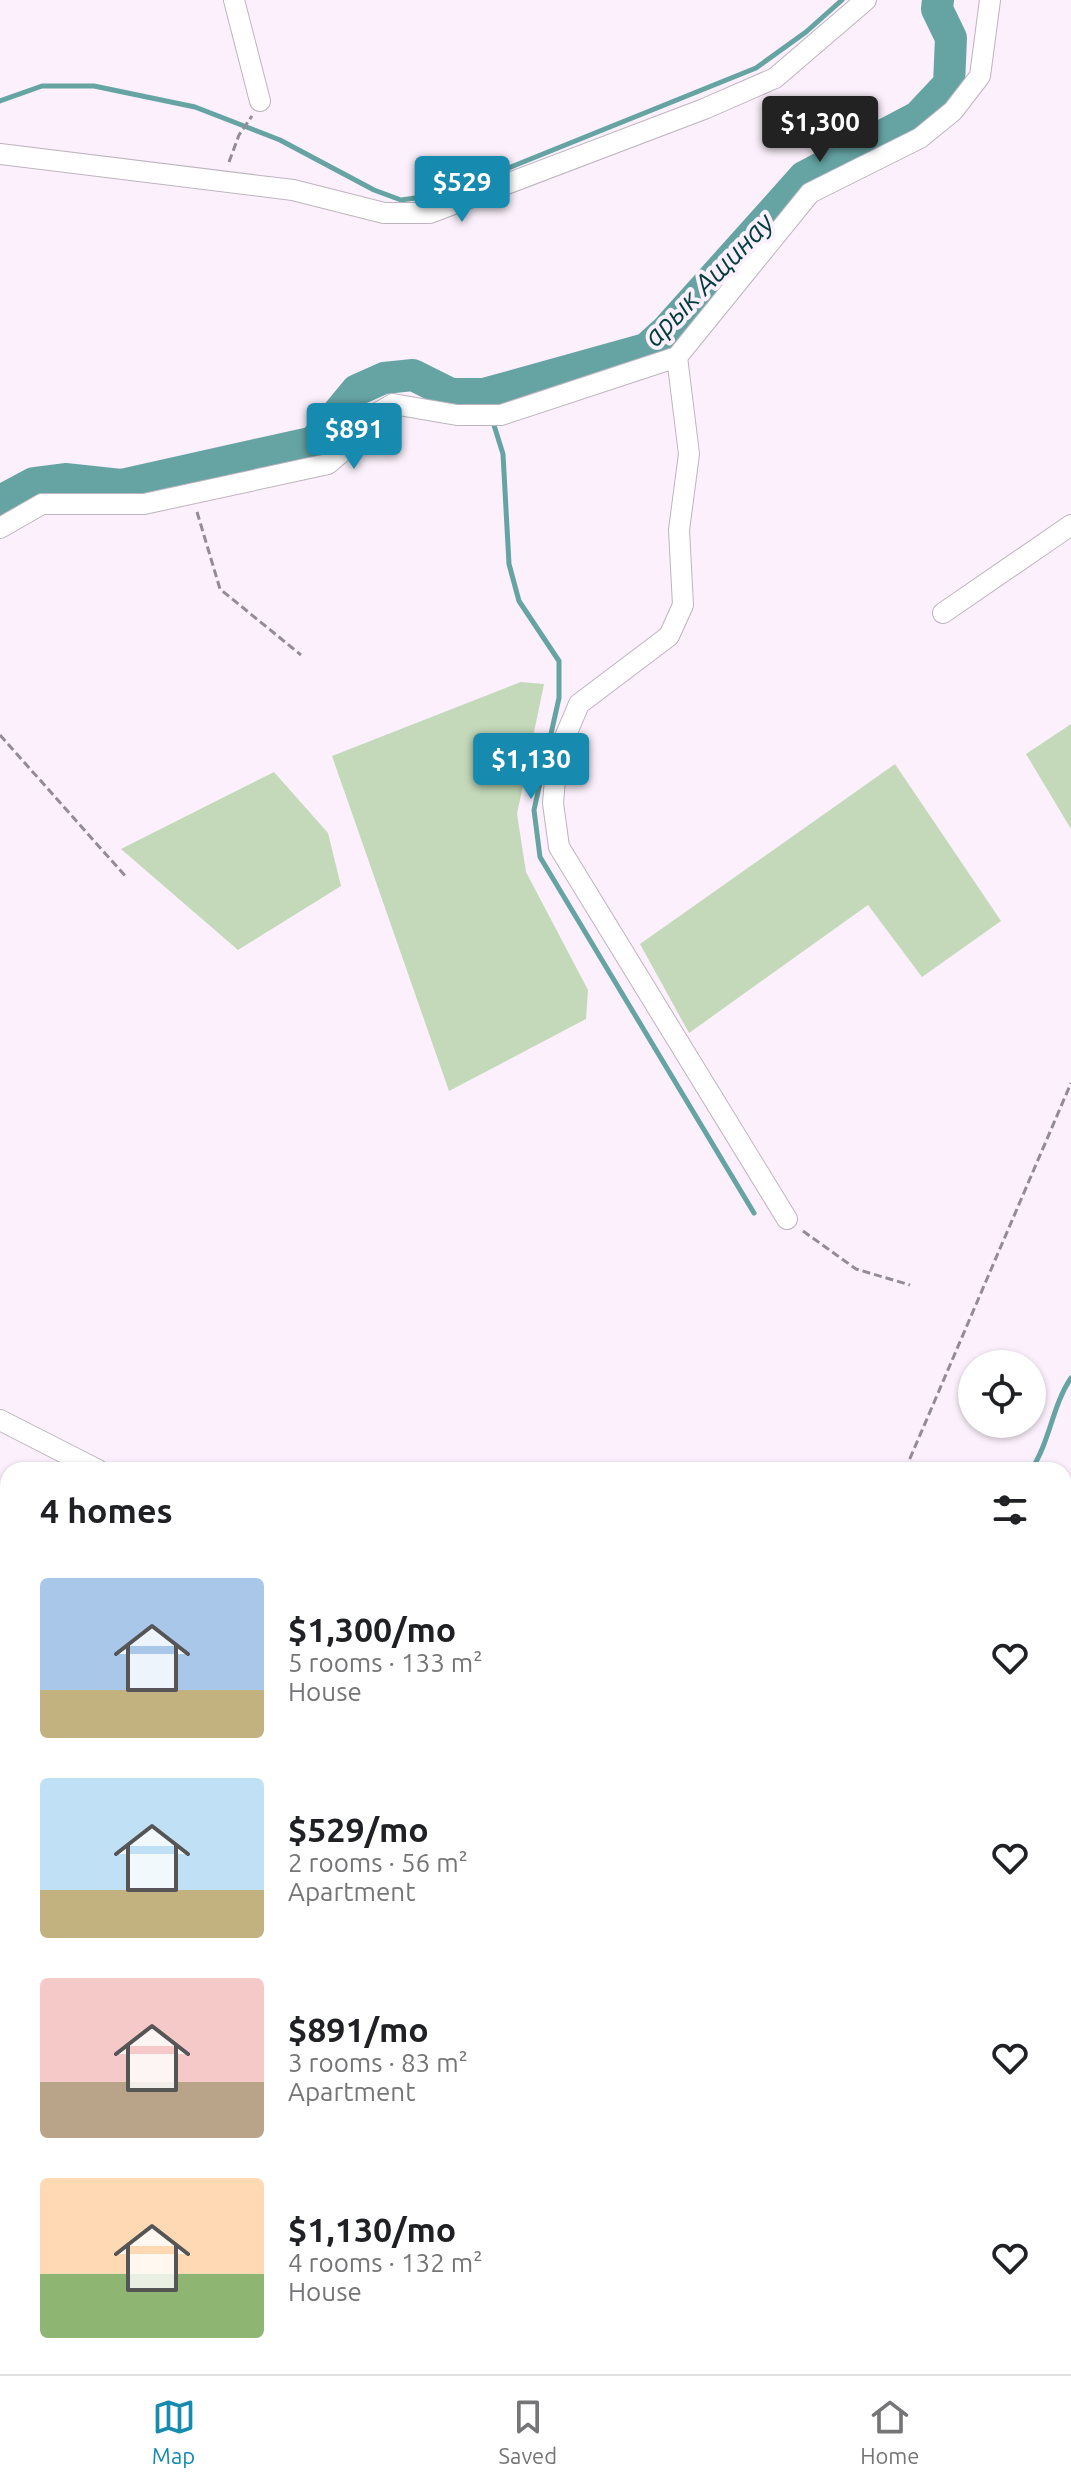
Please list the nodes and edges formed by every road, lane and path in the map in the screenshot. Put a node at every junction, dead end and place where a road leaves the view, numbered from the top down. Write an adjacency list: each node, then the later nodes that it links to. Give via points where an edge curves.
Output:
1 (234, 0): 4 (street)
2 (866, 0): 6 (street, via 775,78 430,213 384,213 293,190)
3 (990, 0): 7 (street, via 980,76 953,111 920,138 810,193)
4 (255, 110): 6 (path)
5 (0, 154): 6 (street)
6 (222, 181)
7 (677, 357): 8 (street, via 501,415 457,415 393,404 374,415 328,464); 16 (street, via 689,454 679,530 683,605 669,636 579,704 557,756 553,803 559,847)
8 (191, 494): 10 (street, via 144,504 42,504); 12 (path, via 220,589)
9 (1071, 525): 11 (street)
10 (0, 528)
11 (943, 613)
12 (301, 655)
13 (0, 735): 14 (path)
14 (127, 878)
15 (1071, 1083): 20 (path)
16 (787, 1219): 17 (path, via 856,1269)
17 (910, 1285)
18 (0, 1420): 19 (street)
19 (82, 1462)
20 (908, 1462)

